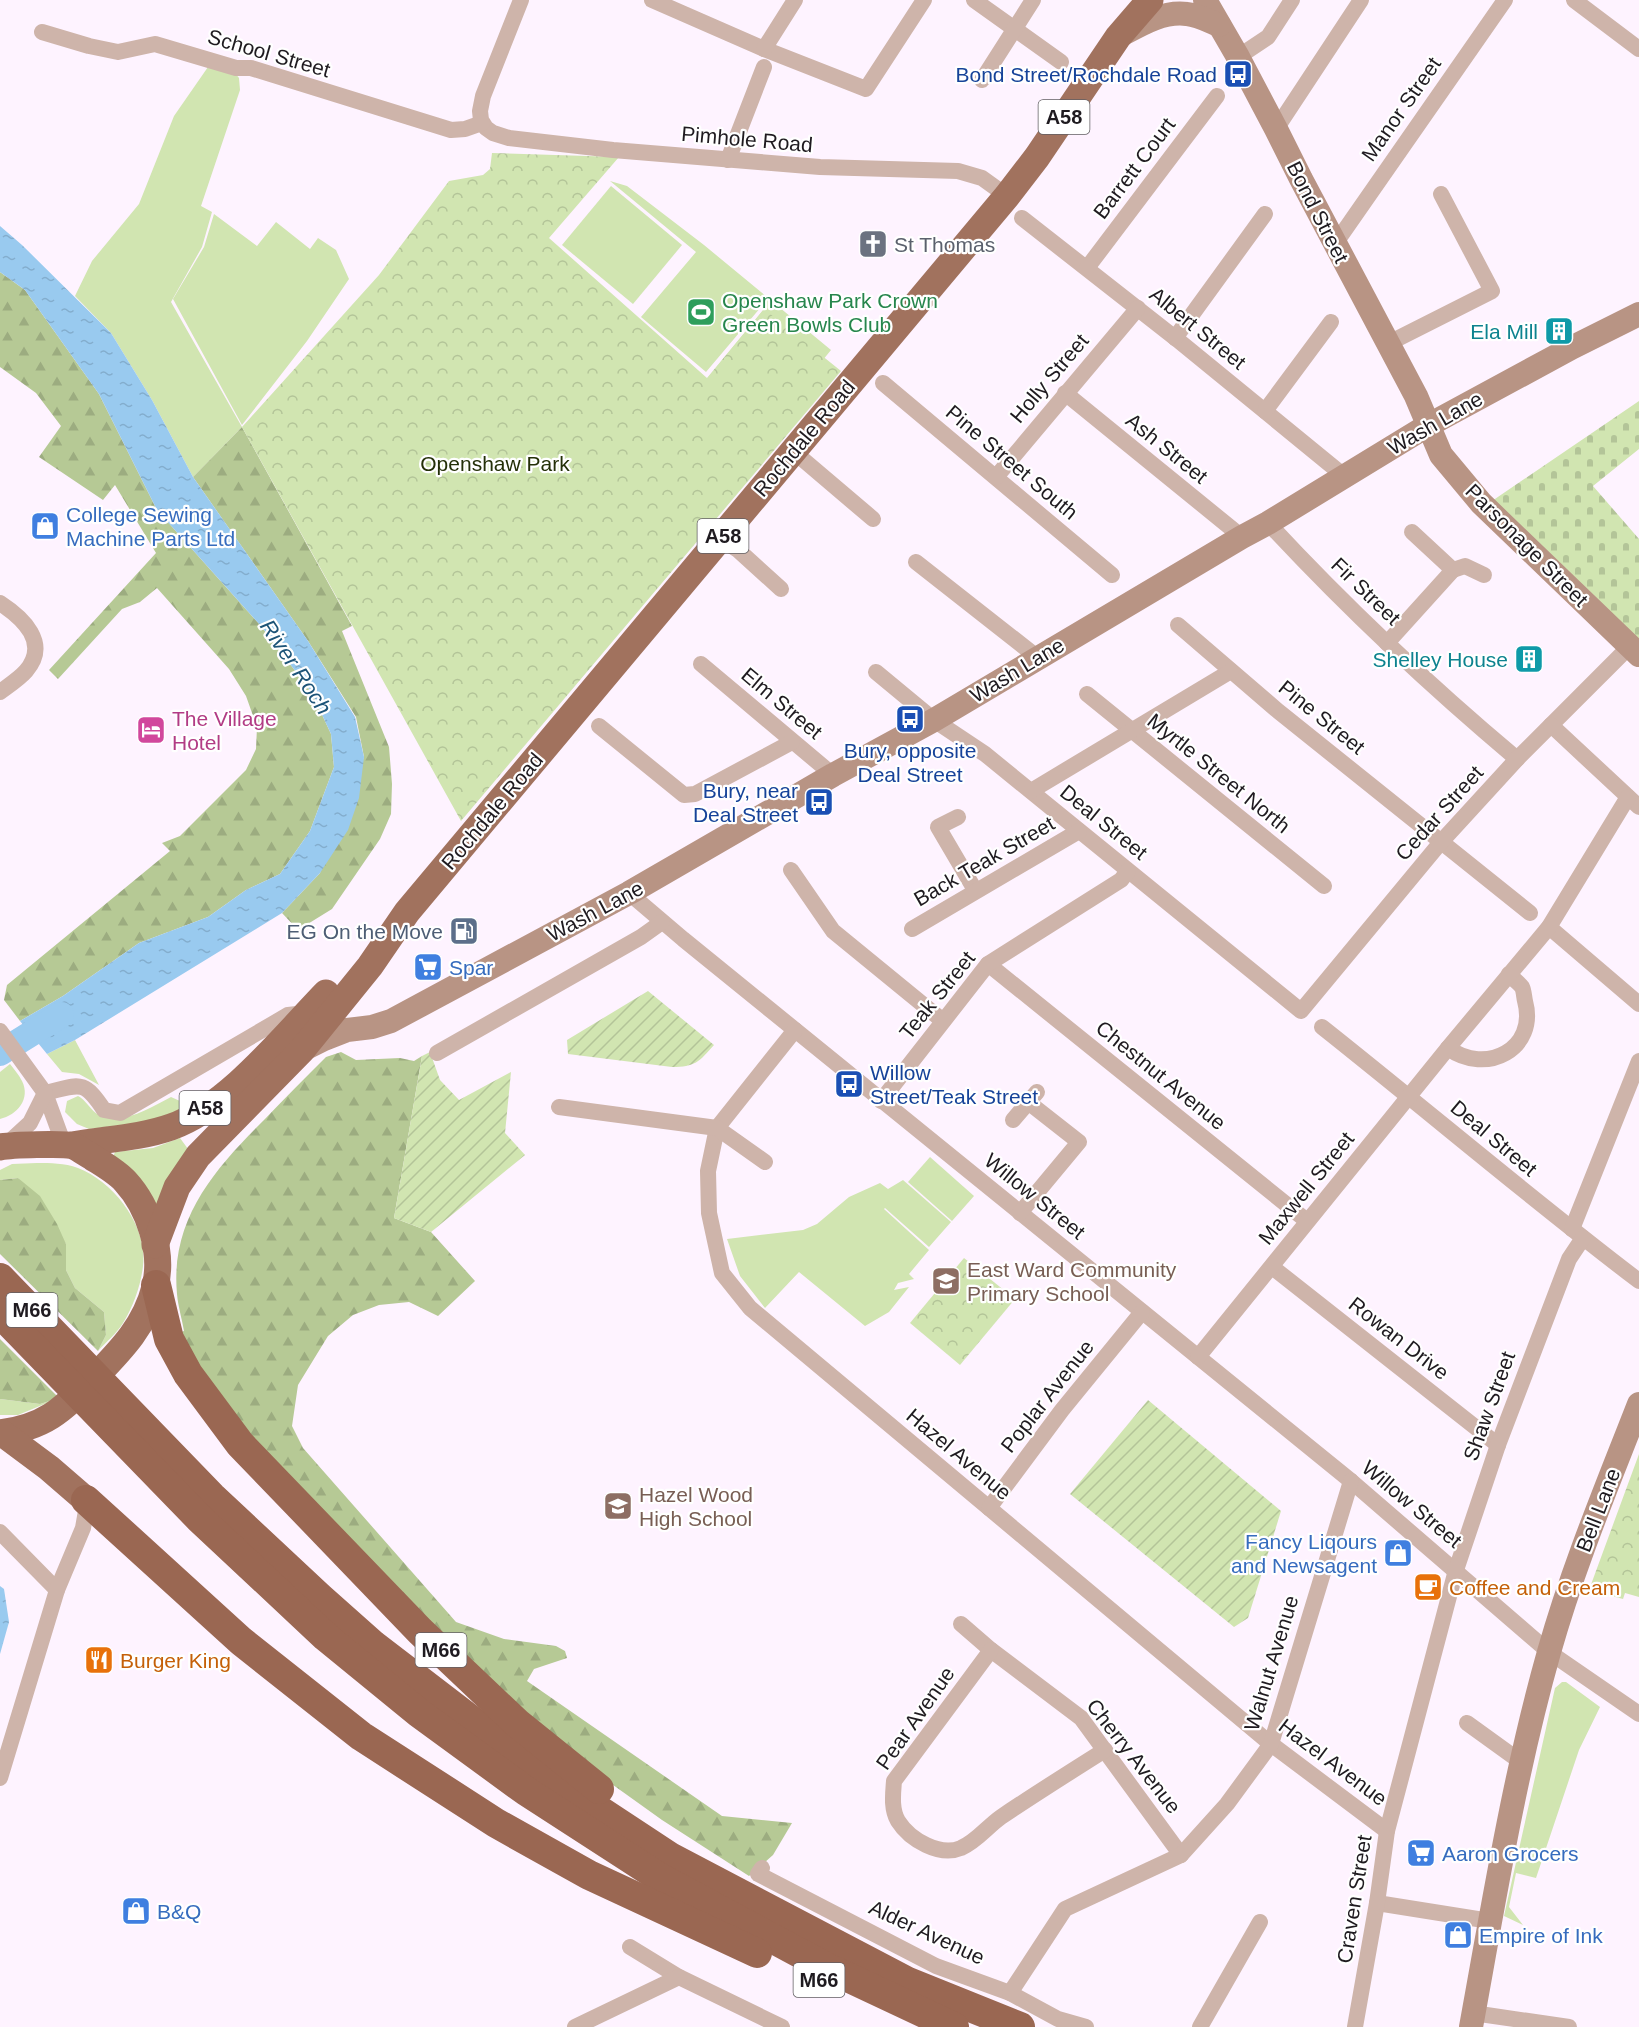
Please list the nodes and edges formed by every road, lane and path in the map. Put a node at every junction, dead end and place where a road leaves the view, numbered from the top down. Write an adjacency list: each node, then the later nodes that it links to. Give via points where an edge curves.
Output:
1 (521, 0): 25 (street, via 482,99)
2 (652, 0): 18 (street)
3 (795, 0): 18 (street)
4 (924, 0): 18 (street, via 866,89)
5 (974, 0): 15 (street)
6 (1033, 0): 15 (street)
7 (1131, 0): 17 (highway, Rochdale Road / A58)
8 (1150, 0): 17 (highway, Rochdale Road / A58)
9 (1204, 0): 14 (main road, Bond Street)
10 (1292, 0): 20 (street, via 1268,37)
11 (1361, 0): 26 (street)
12 (1505, 0): 31 (street, Manor Street)
13 (1574, 0): 19 (street)
14 (1219, 25): 17 (main road, via 1188,14 1169,14); 20 (main road, Bond Street)
15 (1014, 29): 21 (street); 23 (street)
16 (42, 32): 25 (street, School Street, via 118,52 155,44 236,68 251,68 452,130)
17 (1118, 37): 29 (highway, Rochdale Road / A58, via 1037,157)
18 (764, 49)
19 (1639, 49)
20 (1238, 57): 26 (main road, Bond Street)
21 (1061, 62)
22 (765, 67): 27 (street)
23 (982, 80)
24 (1217, 96): 32 (street, Barrett Court)
25 (482, 123): 27 (street, Pimhole Road, via 490,131 509,138)
26 (1276, 129): 31 (main road, Bond Street)
27 (728, 160): 29 (street, Pimhole Road, via 958,171 982,178)
28 (1440, 194): 37 (street, via 1492,291)
29 (1015, 207): 32 (street, Albert Street); 42 (highway, Rochdale Road / A58)
30 (1265, 214): 36 (street)
31 (1335, 244): 37 (main road, Bond Street)
32 (1087, 268): 33 (street, Albert Street)
33 (1138, 308): 36 (street, Albert Street); 39 (street, Holly Street)
34 (1639, 314): 41 (main road, Wash Lane)
35 (1331, 322): 40 (street)
36 (1175, 338): 40 (street, Albert Street)
37 (1388, 344): 41 (main road, Bond Street)
38 (883, 383): 43 (street, Pine Street South)
39 (1065, 393): 43 (street, Holly Street); 48 (street, Ash Street)
40 (1265, 411): 44 (street, Albert Street)
41 (1427, 426): 44 (main road, Wash Lane); 58 (main road, Parsonage Street, via 1441,455 1481,503)
42 (793, 451): 45 (street); 49 (highway, Rochdale Road / A58)
43 (996, 477): 52 (street, Pine Street South)
44 (1343, 478): 46 (main road, Wash Lane)
45 (873, 519)
46 (1268, 523): 48 (main road, Wash Lane); 57 (street, Fir Street)
47 (1412, 532): 51 (street)
48 (1242, 537): 59 (main road, Wash Lane)
49 (721, 539): 54 (street); 90 (highway, Rochdale Road / A58, via 407,912 373,944)
50 (916, 562): 59 (street)
51 (1453, 570): 53 (street, via 1466,566); 57 (street)
52 (1112, 575)
53 (1484, 575)
54 (781, 589)
55 (0, 603): 63 (street, via 27,624 35,642 34,659 26,672)
56 (1178, 625): 61 (street, Pine Street)
57 (1387, 643): 70 (street, Fir Street)
58 (1630, 655): 66 (street, Cedar Street)
59 (1037, 657): 65 (main road, Wash Lane)
60 (701, 664): 69 (street, Elm Street)
61 (1231, 671): 68 (street); 76 (street, Pine Street)
62 (876, 672): 65 (street, Deal Street)
63 (0, 692)
64 (1087, 694): 68 (street, Myrtle Street North)
65 (934, 720): 71 (main road, Wash Lane); 72 (street, Deal Street)
66 (1551, 725): 70 (street, Cedar Street); 73 (street)
67 (599, 726): 69 (street, via 684,795 695,794)
68 (1131, 731): 72 (street); 79 (street, Myrtle Street North)
69 (792, 742): 71 (street, Elm Street)
70 (1517, 759): 76 (street, Cedar Street)
71 (833, 775): 81 (main road, Wash Lane)
72 (1031, 791): 75 (street, Deal Street)
73 (1634, 802): 84 (street, Maxwell Street)
74 (958, 817): 80 (street, via 938,827)
75 (1079, 831): 78 (street, Deal Street); 80 (street, Back Teak Street)
76 (1441, 842): 82 (street, Pine Street); 89 (street, Cedar Street)
77 (791, 870): 92 (street, via 833,931)
78 (1128, 871): 86 (street, Teak Street, via 1121,880); 89 (street, Deal Street)
79 (1324, 885)
80 (975, 890): 85 (street, Back Teak Street)
81 (629, 893): 83 (street, Willow Street); 91 (main road, Wash Lane)
82 (1530, 913)
83 (662, 922): 94 (street, Willow Street); 98 (street)
84 (1549, 927): 87 (street, Maxwell Street); 88 (street)
85 (912, 929)
86 (988, 964): 92 (street, Teak Street); 110 (street, Chestnut Avenue)
87 (1509, 974): 96 (street, Maxwell Street); 96 (street, via 1522,987 1528,1012 1521,1037 1495,1059 1467,1058)
88 (1639, 1004)
89 (1301, 1011)
90 (320, 1012): 91 (main road, via 343,1010); 97 (highway, Rochdale Road / A58); 100 (street, via 288,1015 120,1113 104,1110 92,1091 77,1086); 106 (highway, Rochdale Road / A58, via 228,1092 189,1119 149,1133)
91 (391, 1021): 97 (main road, Wash Lane, via 347,1030)
92 (943, 1021): 102 (street, Teak Street)
93 (1322, 1027): 101 (street, Deal Street)
94 (795, 1030): 102 (street, Willow Street); 105 (street, Hazel Avenue)
95 (0, 1031): 100 (street)
96 (1448, 1047): 101 (street, Maxwell Street)
97 (302, 1050): 112 (highway, Rochdale Road / A58, via 198,1156 177,1187)
98 (437, 1053)
99 (1639, 1061): 111 (street)
100 (41, 1086): 106 (street); 107 (street, via 30,1123)
101 (1409, 1096): 110 (street, Maxwell Street); 111 (street, Deal Street)
102 (881, 1101): 109 (street, Willow Street)
103 (560, 1107): 105 (street)
104 (1013, 1120): 109 (street, via 1033,1097 1079,1142)
105 (717, 1128): 108 (street); 127 (street, Hazel Avenue, via 708,1171 709,1213 722,1273 750,1308)
106 (68, 1145): 107 (highway, A58); 112 (highway, A58, via 103,1163 125,1181 146,1212)
107 (3, 1146)
108 (765, 1162)
109 (1020, 1213): 117 (street, Willow Street)
110 (1307, 1221): 113 (street, Maxwell Street)
111 (1578, 1234): 115 (street, Deal Street); 124 (street, Shaw Street)
112 (156, 1245): 116 (highway, A58)
113 (1272, 1267): 120 (street, Maxwell Street); 124 (street, Rowan Drive)
114 (0, 1278): 119 (highway, M66)
115 (1639, 1281)
116 (156, 1285): 123 (highway, A58, via 128,1343 65,1407 32,1427); 144 (highway, M66, via 169,1339 188,1374 240,1444 420,1631 517,1723 642,1822)
117 (1142, 1312): 120 (street, Willow Street); 127 (street, Poplar Avenue)
118 (0, 1313): 119 (highway, M66)
119 (56, 1352): 122 (highway, M66)
120 (1198, 1357): 125 (street, Willow Street)
121 (1639, 1404): 133 (main road, Bell Lane, via 1592,1524)
122 (122, 1421): 144 (highway, M66, via 212,1497 373,1645 480,1727 670,1857); 154 (highway, M66, via 200,1519 280,1595 419,1713 526,1791 662,1880 719,1912)
123 (1, 1433): 126 (highway)
124 (1498, 1445): 129 (street, Shaw Street)
125 (1351, 1481): 129 (street, Willow Street); 136 (street, Walnut Avenue)
126 (86, 1500): 130 (street, via 83,1528); 154 (highway, M66, via 241,1641 362,1736 496,1824 589,1875 689,1922 880,2005)
127 (989, 1508): 136 (street, Hazel Avenue)
128 (0, 1532): 130 (street)
129 (1456, 1570): 133 (street, Willow Street); 140 (street, Craven Street)
130 (57, 1590): 139 (street)
131 (961, 1624): 132 (street, Cherry Avenue)
132 (991, 1650): 137 (street, Cherry Avenue, via 1081,1718); 137 (street, Pear Avenue, via 894,1781 893,1804 898,1821 914,1839 936,1849 950,1851 962,1847)
133 (1550, 1652): 134 (street, Willow Street); 138 (main road, Bell Lane)
134 (1639, 1714)
135 (1467, 1723): 138 (street)
136 (1271, 1744): 140 (street, Hazel Avenue); 141 (street, Walnut Avenue, via 1227,1804)
137 (1105, 1750): 141 (street, Cherry Avenue)
138 (1521, 1762): 145 (main road, Bell Lane)
139 (0, 1778)
140 (1387, 1831): 143 (street, Craven Street)
141 (1181, 1855): 149 (street, Walnut Avenue, via 1065,1909)
142 (762, 1868): 149 (street, Alder Avenue, via 758,1874 936,1966)
143 (1377, 1903): 145 (street); 158 (street, Craven Street)
144 (766, 1906): 155 (highway, M66, via 908,1982)
145 (1490, 1921): 150 (main road, Bell Lane)
146 (1260, 1922): 157 (street)
147 (630, 1947): 148 (street)
148 (679, 1977): 151 (street); 152 (street)
149 (1010, 1994): 156 (street, Alder Avenue, via 1058,2019)
150 (1472, 2020): 159 (street)
151 (767, 2023): 153 (street)
152 (575, 2027)
153 (782, 2027)
154 (954, 2027)
155 (1020, 2027)
156 (1086, 2027)
157 (1200, 2027)
158 (1355, 2027)
159 (1569, 2027)

